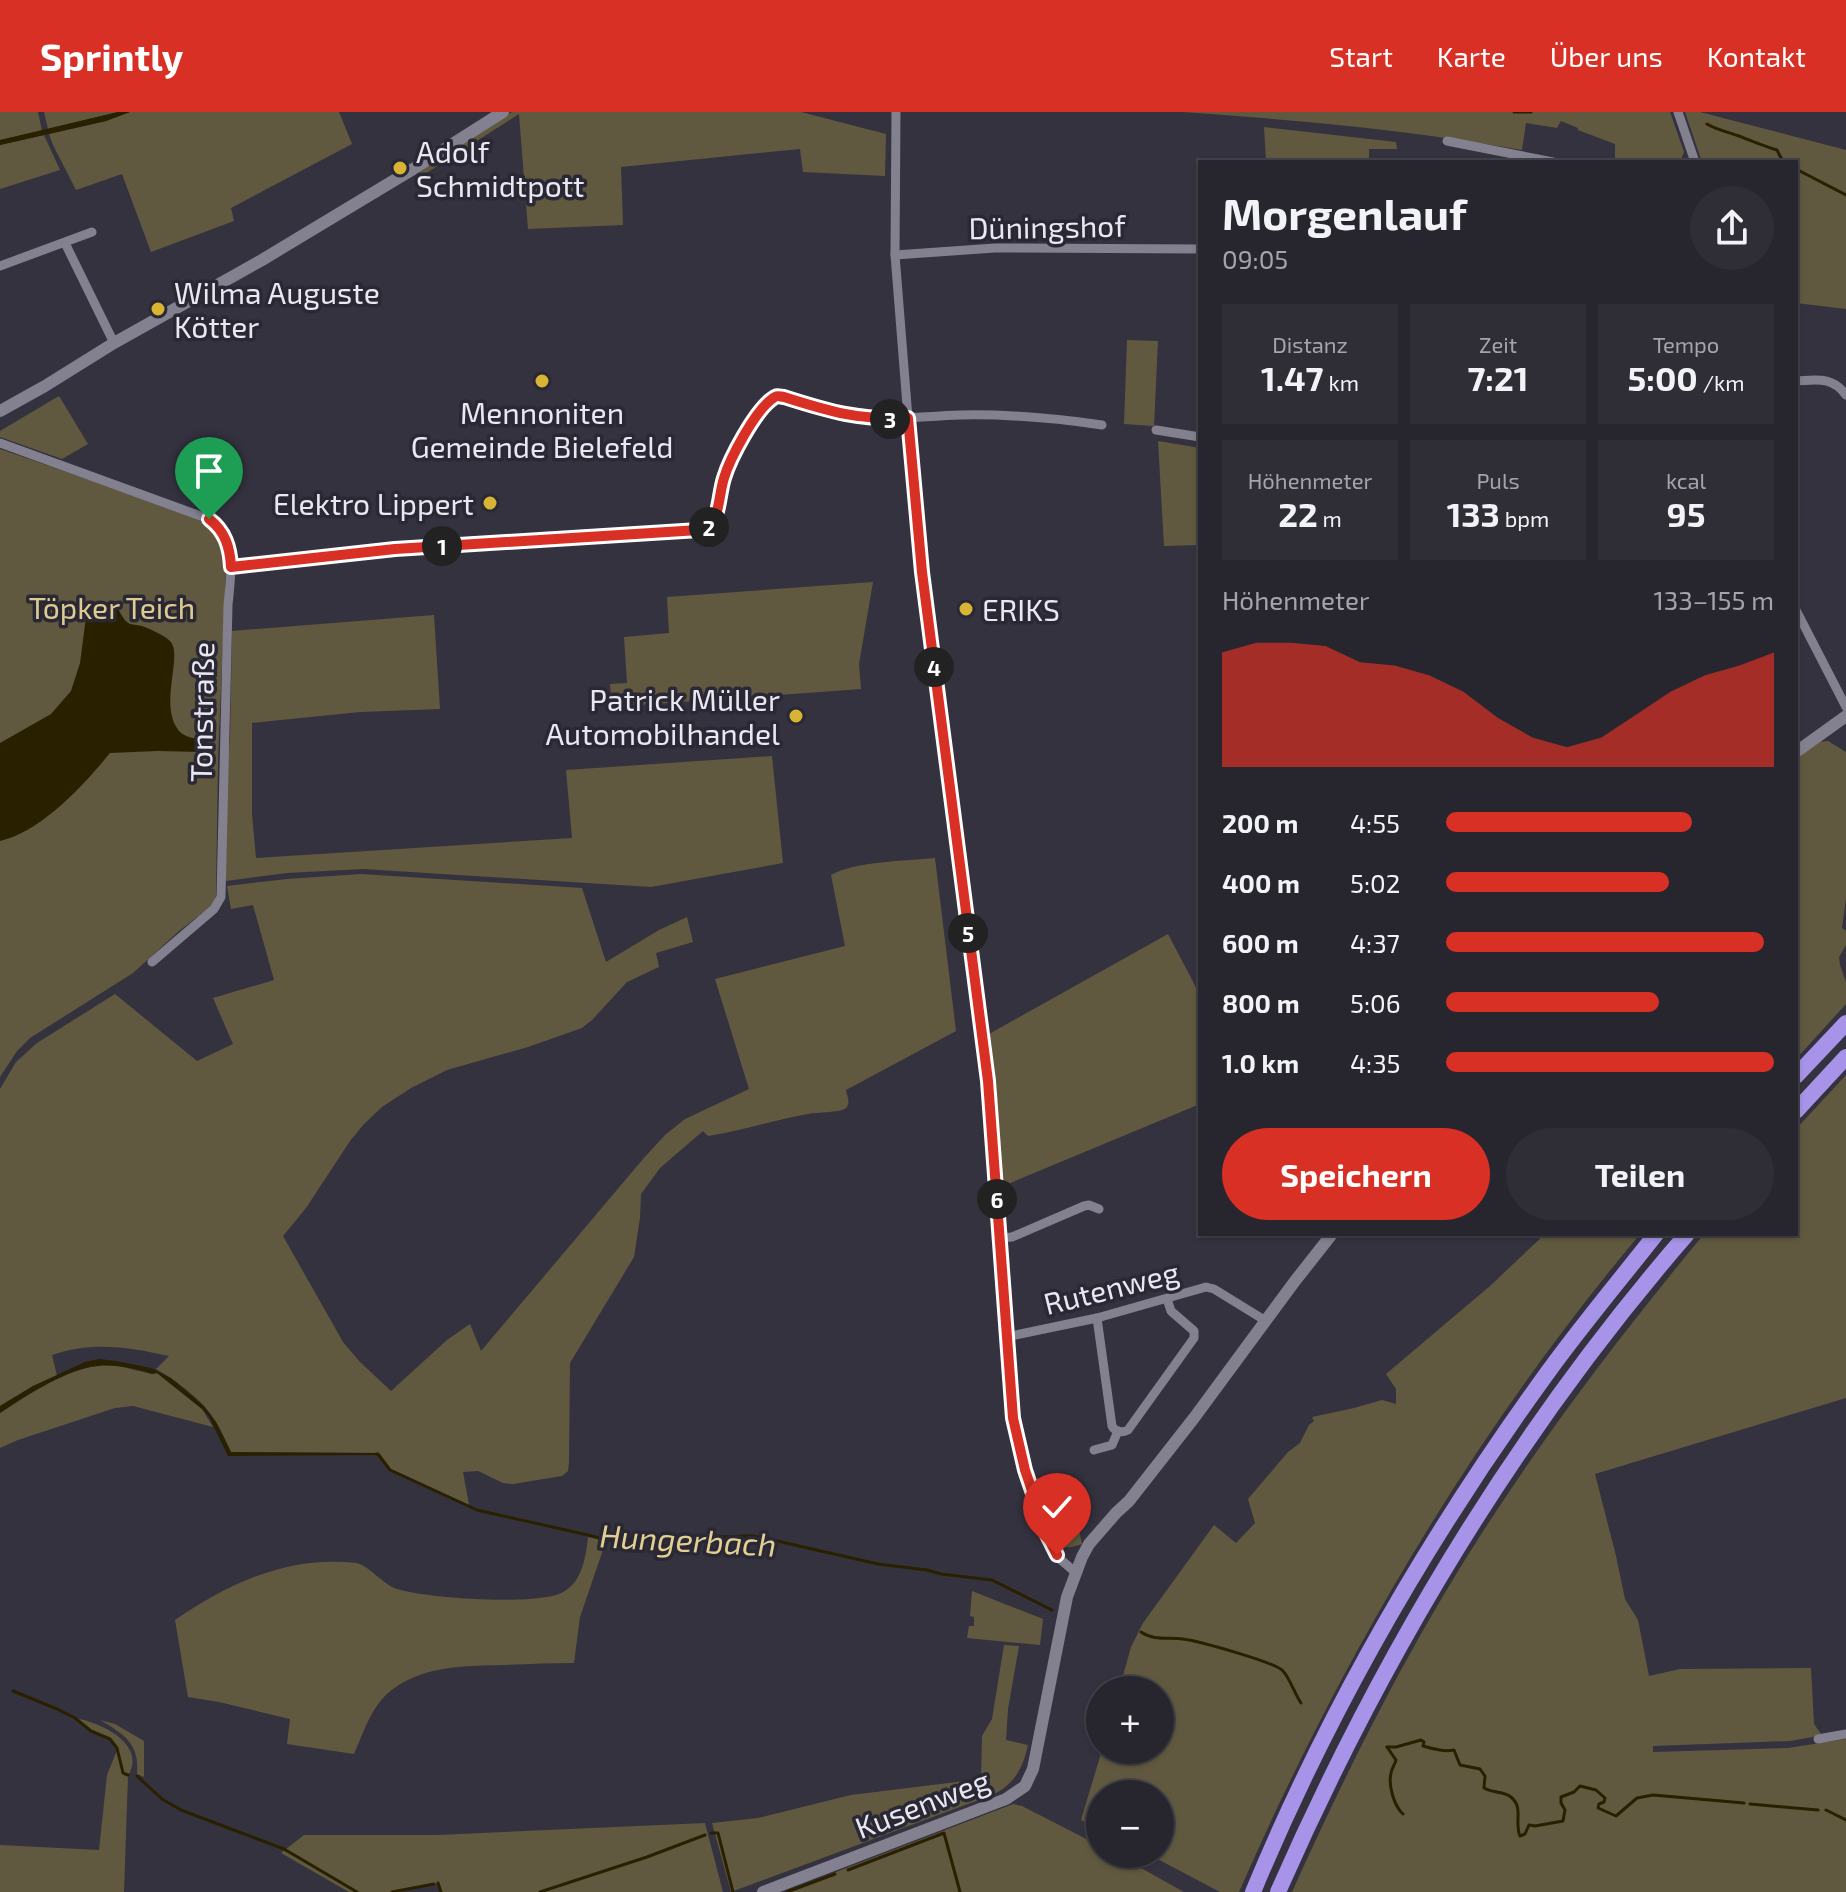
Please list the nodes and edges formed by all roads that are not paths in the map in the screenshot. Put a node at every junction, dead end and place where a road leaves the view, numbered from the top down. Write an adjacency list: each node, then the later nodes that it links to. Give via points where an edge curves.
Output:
1 (503, 112): 12 (street)
2 (896, 112): 10 (street)
3 (1678, 112): 6 (street)
4 (1447, 141): 5 (street)
5 (1543, 160)
6 (1694, 160)
7 (92, 232): 8 (street)
8 (65, 243): 11 (street); 12 (street)
9 (1198, 249): 10 (street, Düningshof, via 995,248)
10 (895, 255): 16 (street)
11 (0, 266)
12 (114, 343): 15 (street)
13 (1798, 381): 14 (street, via 1826,380)
14 (1846, 395)
15 (0, 411)
16 (908, 418): 17 (street, via 1030,416); 21 (street, via 828,412 777,396 743,438 730,461 713,522 699,530 407,548); 36 (street, via 922,572 988,1081)
17 (1102, 425)
18 (1156, 430): 19 (street)
19 (1198, 437)
20 (0, 443): 21 (street, Tonstraße, via 209,519 226,538)
21 (231, 567): 26 (street, Tonstraße, via 221,897)
22 (1798, 614): 23 (street)
23 (1846, 707)
24 (1846, 716): 25 (street)
25 (1798, 751)
26 (152, 962)
27 (1846, 1023): 29 (highway)
28 (1846, 1057): 30 (highway)
29 (1798, 1074)
30 (1798, 1109)
31 (1099, 1209): 36 (street, via 1084,1206)
32 (1322, 1236): 37 (street, Kusenweg)
33 (1331, 1236): 37 (street, Kusenweg)
34 (1654, 1236): 48 (highway, via 1548,1372 1440,1532 1339,1710)
35 (1685, 1236): 49 (highway, via 1605,1334 1481,1510 1371,1699)
36 (1000, 1238): 41 (street)
37 (1295, 1281): 40 (street, Kusenweg)
38 (1167, 1299): 39 (street, Rutenweg); 40 (street, Rutenweg, via 1210,1287); 42 (street, via 1194,1338 1128,1430)
39 (1097, 1318): 41 (street, Rutenweg); 42 (street, via 1111,1423)
40 (1266, 1321): 44 (street, Kusenweg)
41 (1006, 1337): 44 (street, via 1013,1418 1025,1470 1051,1545)
42 (1118, 1431): 43 (street, via 1112,1445)
43 (1094, 1450)
44 (1075, 1572): 47 (street, Kusenweg, via 1025,1786 1006,1799)
45 (1846, 1734): 46 (street)
46 (1818, 1739)
47 (763, 1892)
48 (1253, 1892)
49 (1278, 1892)

